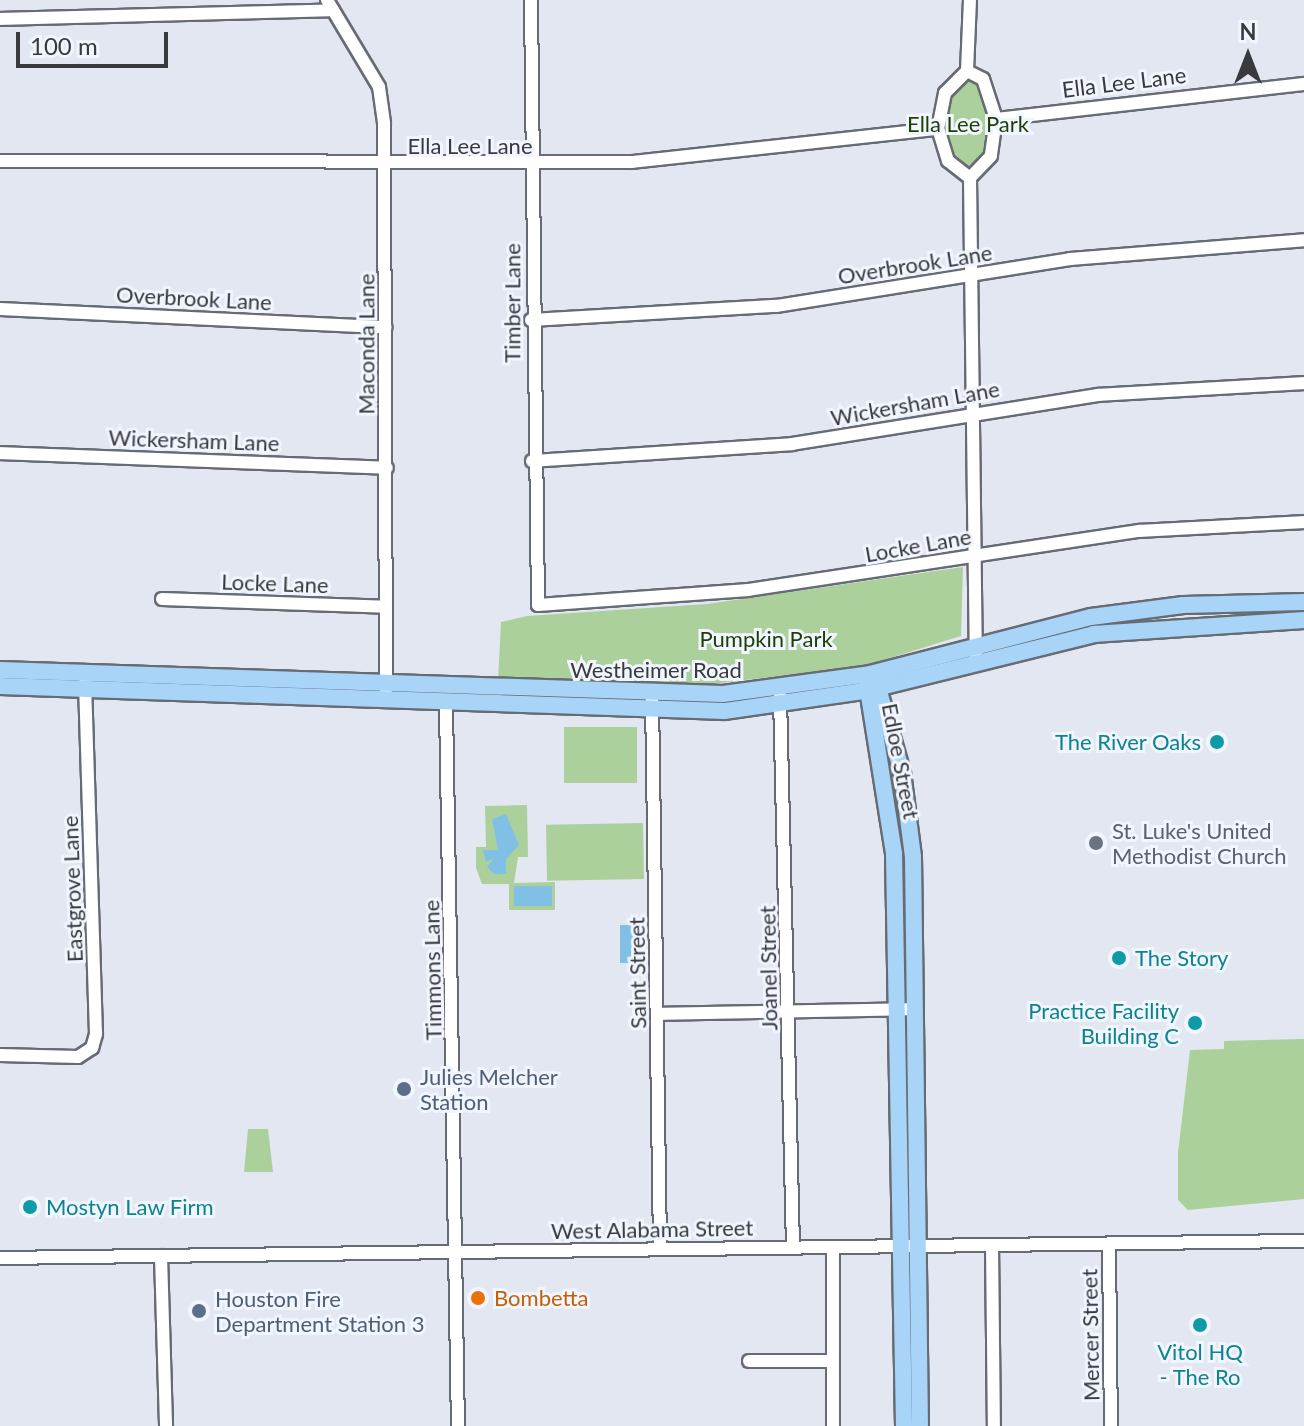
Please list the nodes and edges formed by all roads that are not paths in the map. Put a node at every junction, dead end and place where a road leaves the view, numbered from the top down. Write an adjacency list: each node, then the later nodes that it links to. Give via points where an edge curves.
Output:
1 (531, 0): 10 (street, Timber Lane)
2 (970, 0): 5 (street)
3 (330, 5): 4 (street); 11 (street, Maconda Lane, via 379,87)
4 (0, 19)
5 (967, 71): 7 (street, via 983,79); 8 (street, via 945,93)
6 (1304, 84): 7 (street, Ella Lee Lane)
7 (996, 119): 12 (street, via 991,156)
8 (938, 129): 10 (street, Ella Lee Lane, via 771,152); 12 (street, via 948,161)
9 (0, 161): 11 (street, Ella Lee Lane)
10 (532, 165): 11 (street, Ella Lee Lane); 16 (street, Timber Lane)
11 (385, 166): 17 (street, Maconda Lane)
12 (970, 178): 14 (street)
13 (1304, 240): 14 (street, Overbrook Lane, via 1153,249)
14 (973, 276): 16 (street, Overbrook Lane, via 777,306); 19 (street)
15 (0, 309): 17 (street, Overbrook Lane)
16 (531, 320): 21 (street, Timber Lane)
17 (386, 327): 22 (street, Maconda Lane)
18 (1304, 383): 19 (street, Wickersham Lane, via 1156,389)
19 (972, 414): 21 (street, Wickersham Lane, via 792,444); 24 (street)
20 (0, 453): 22 (street, Wickersham Lane)
21 (532, 461): 27 (street, Timber Lane)
22 (387, 468): 28 (street, Maconda Lane)
23 (1304, 522): 24 (street, Locke Lane, via 1140,531)
24 (971, 556): 27 (street, Locke Lane, via 748,590); 31 (street)
25 (162, 599): 28 (street, Locke Lane)
26 (1304, 602): 29 (main road, Westheimer Road)
27 (538, 605)
28 (386, 607): 38 (street, Maconda Lane)
29 (1144, 618): 30 (main road, Westheimer Road); 31 (main road, Westheimer Road)
30 (1304, 620)
31 (976, 653): 33 (main road, Westheimer Road); 37 (main road, Westheimer Road)
32 (0, 670): 34 (main road, Westheimer Road)
33 (870, 674): 37 (main road, Edloe Street); 39 (main road, Westheimer Road)
34 (85, 682): 35 (main road, Westheimer Road); 38 (main road, Westheimer Road); 48 (street, Eastgrove Lane, via 96,1034 92,1048 78,1057)
35 (0, 686)
36 (478, 689): 38 (main road, Westheimer Road); 40 (main road, Westheimer Road); 42 (main road)
37 (872, 690): 39 (main road, Westheimer Road); 43 (main road, Edloe Street); 44 (main road, Edloe Street, via 902,772)
38 (386, 694): 42 (main road, Westheimer Road)
39 (780, 697): 41 (main road, Westheimer Road); 46 (street, Joanel Street)
40 (545, 700): 41 (main road, Westheimer Road); 42 (main road, Westheimer Road)
41 (652, 704): 47 (street, Saint Street)
42 (446, 705): 58 (street, Timmons Lane)
43 (895, 893): 44 (main road); 45 (main road, Edloe Street)
44 (913, 893): 45 (main road, Edloe Street)
45 (906, 1009): 46 (street); 49 (main road, Edloe Street); 50 (main road, Edloe Street)
46 (788, 1011): 47 (street); 55 (street, Joanel Street)
47 (657, 1014): 57 (street, Saint Street)
48 (0, 1055)
49 (917, 1105): 50 (main road); 54 (main road, Edloe Street)
50 (900, 1106): 54 (main road, Edloe Street)
51 (1304, 1241): 52 (street, West Alabama Street)
52 (1109, 1244): 53 (street, West Alabama Street); 70 (street, Mercer Street)
53 (992, 1245): 54 (street, West Alabama Street); 69 (street)
54 (910, 1246): 56 (street, West Alabama Street); 63 (main road, Edloe Street)
55 (793, 1247): 56 (street, West Alabama Street); 57 (street, West Alabama Street)
56 (833, 1247): 62 (street)
57 (660, 1249): 58 (street, West Alabama Street)
58 (453, 1252): 59 (street, West Alabama Street); 65 (street, Timmons Lane)
59 (161, 1256): 60 (street, West Alabama Street); 64 (street)
60 (0, 1258)
61 (749, 1361): 62 (street)
62 (833, 1361): 66 (street)
63 (912, 1400): 67 (main road, Edloe Street); 68 (main road, Edloe Street)
64 (166, 1426)
65 (458, 1426)
66 (833, 1426)
67 (904, 1426)
68 (920, 1426)
69 (994, 1426)
70 (1111, 1426)

